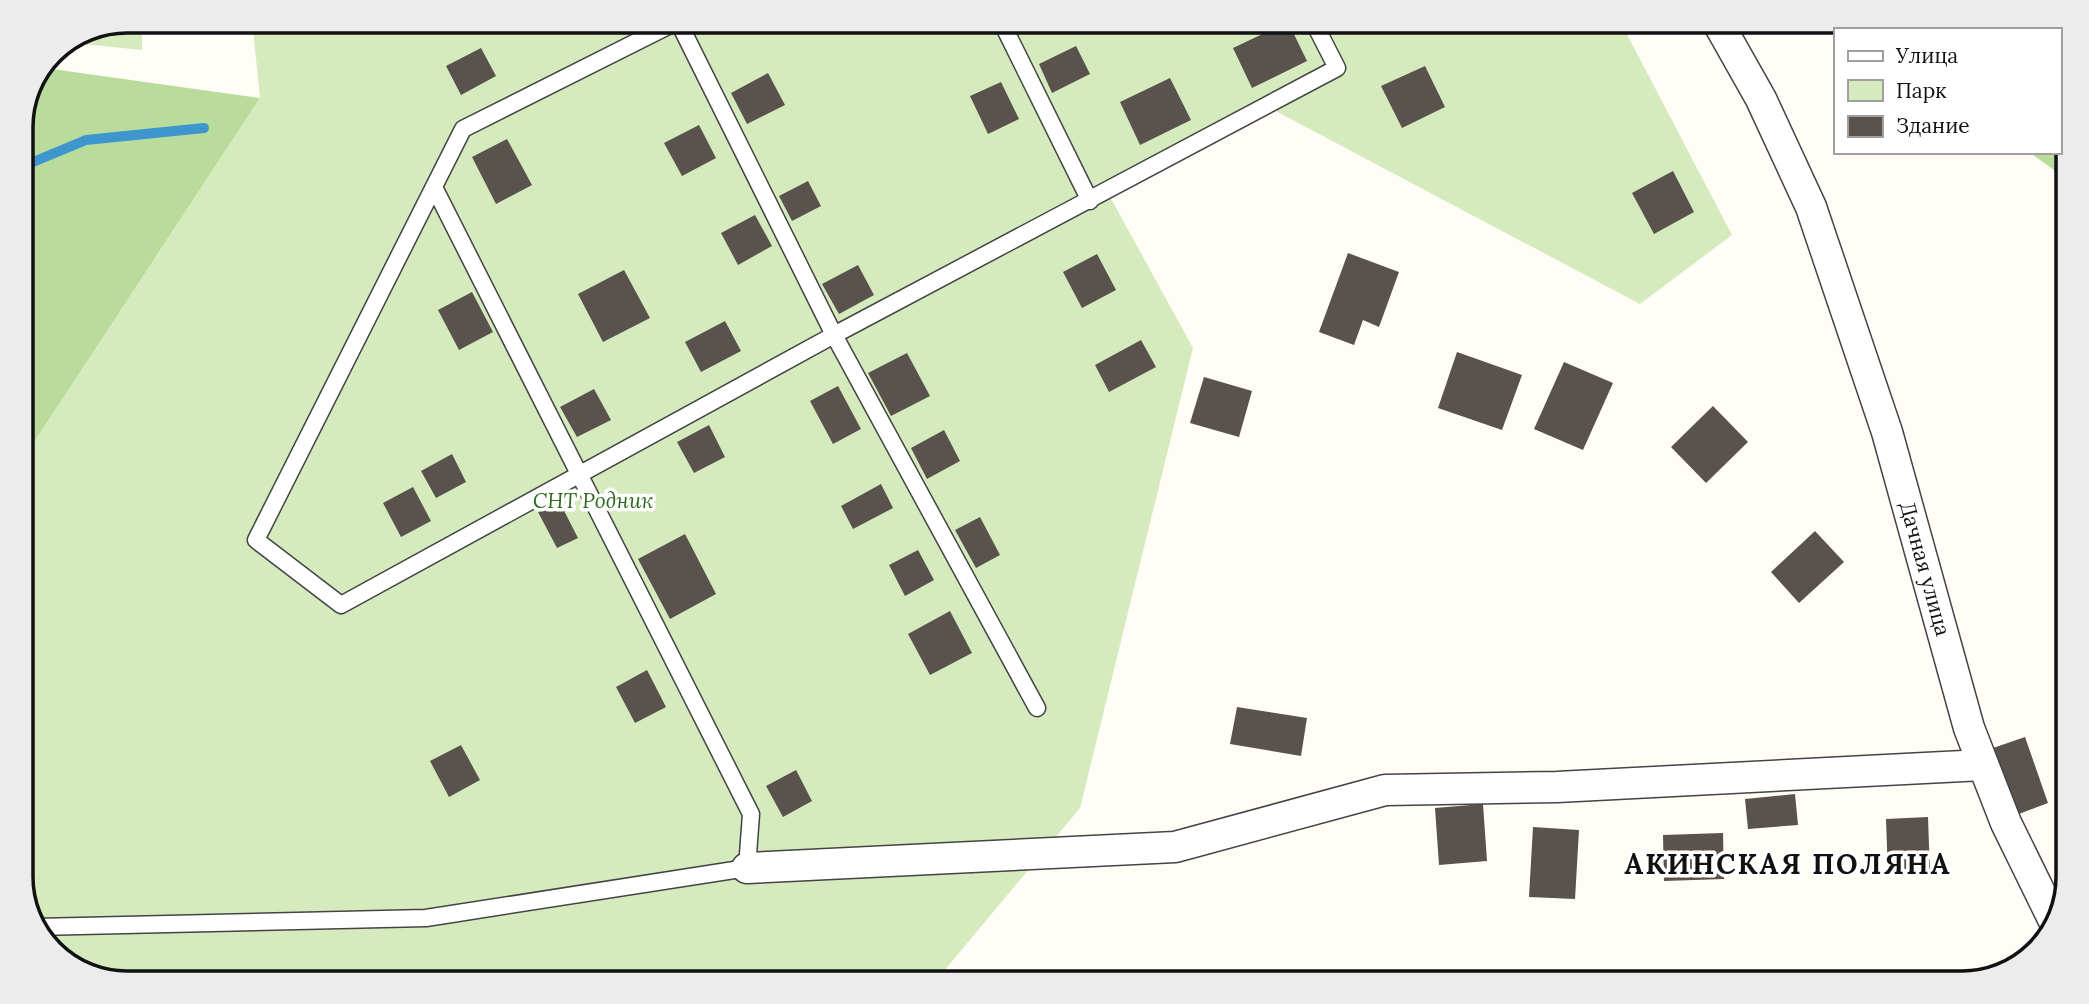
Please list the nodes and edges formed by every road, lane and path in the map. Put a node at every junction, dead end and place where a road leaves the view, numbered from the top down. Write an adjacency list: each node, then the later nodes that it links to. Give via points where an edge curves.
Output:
1 (654, 33): 6 (lane, via 463,129)
2 (684, 33): 8 (lane)
3 (1007, 33): 7 (lane)
4 (1319, 33): 7 (lane, via 1337,68)
5 (1724, 33): 11 (street, Дачная улица, via 1761,99 1811,207 1887,432)
6 (434, 187): 9 (lane); 9 (lane, via 257,540 341,605)
7 (1090, 201): 8 (lane)
8 (834, 335): 9 (lane); 10 (lane)
9 (579, 474): 12 (lane, via 751,814)
10 (1037, 708)
11 (1983, 765): 12 (street, via 1571,786 1385,790 1175,847); 13 (street, Дачная улица)
12 (747, 868): 14 (lane, via 426,918)
13 (2049, 911)
14 (48, 927)

